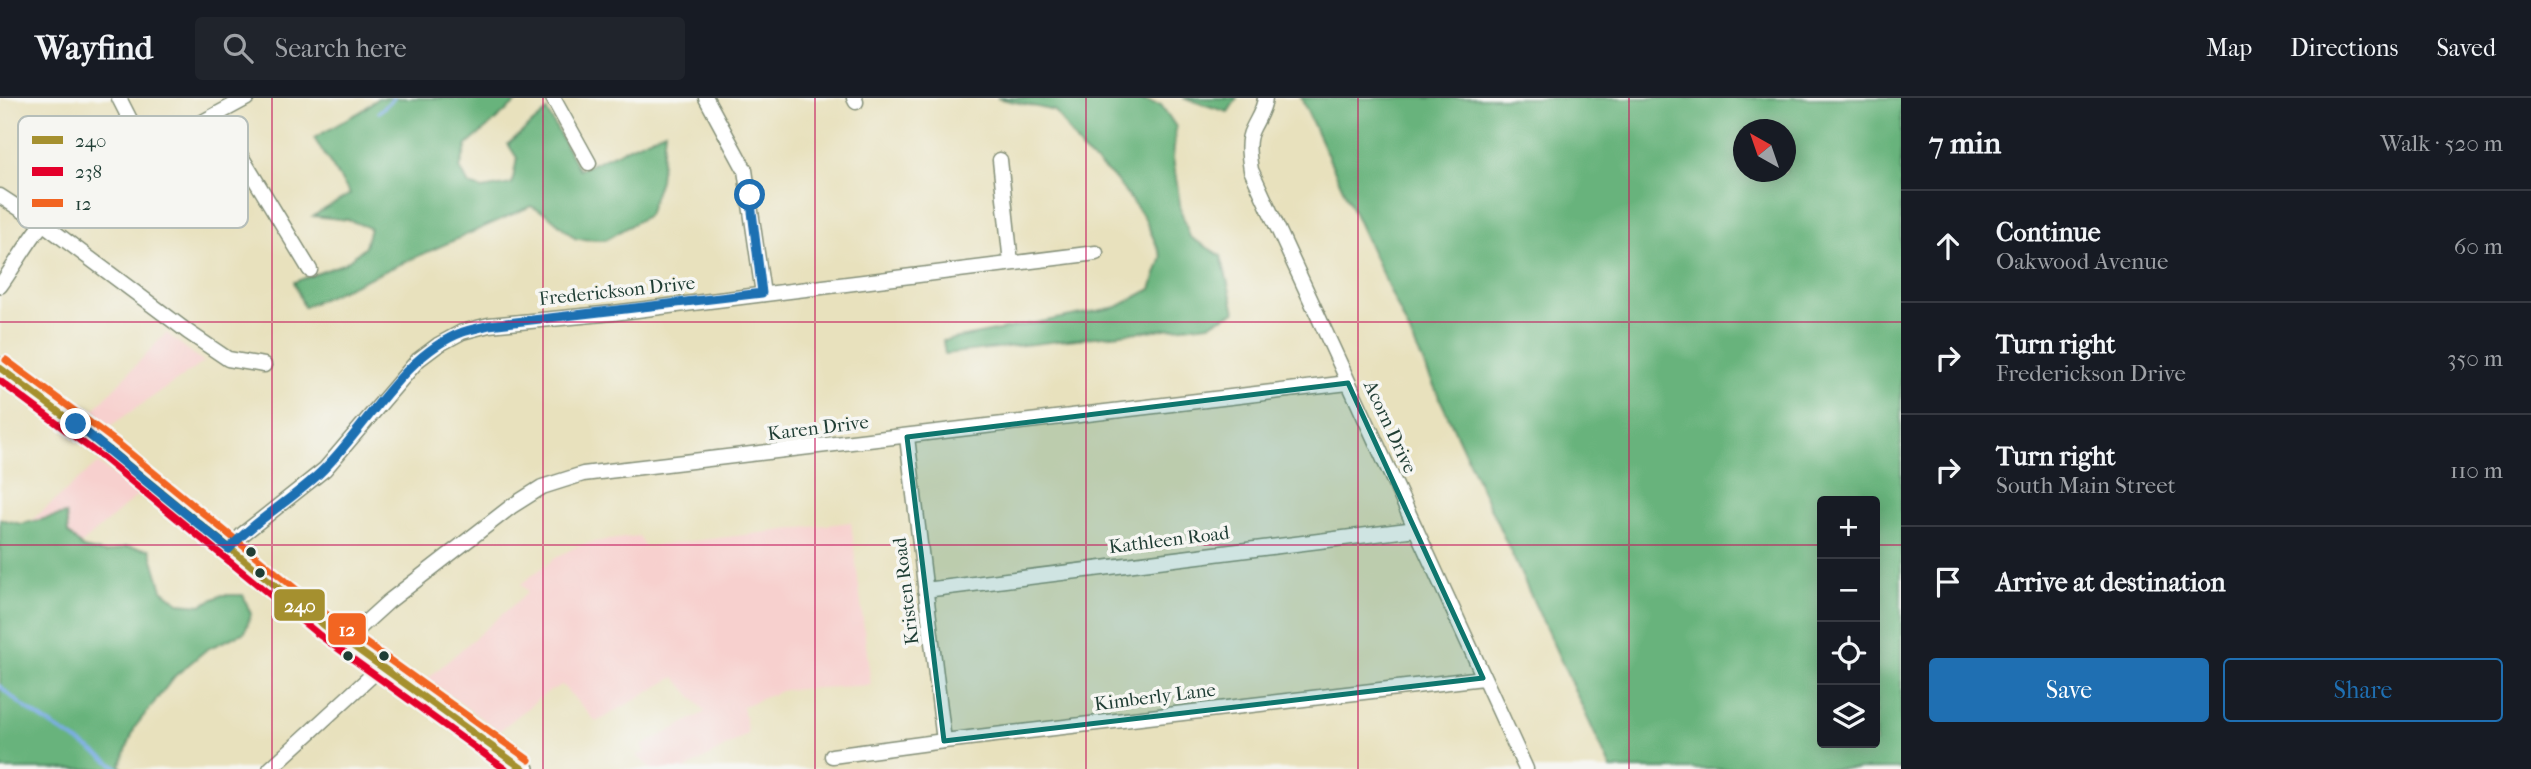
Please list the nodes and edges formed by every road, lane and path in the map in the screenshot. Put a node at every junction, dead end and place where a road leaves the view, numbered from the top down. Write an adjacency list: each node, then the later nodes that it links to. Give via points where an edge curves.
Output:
1 (119, 98): 7 (street)
2 (247, 98): 6 (street)
3 (553, 98): 9 (street)
4 (706, 98): 19 (street, via 749,182)
5 (1265, 98): 22 (street, Acorn Drive, via 1251,132 1251,170)
6 (216, 115)
7 (128, 116)
8 (1000, 160): 16 (street)
9 (589, 163)
10 (248, 168): 17 (street)
11 (0, 196): 12 (street)
12 (18, 208)
13 (41, 228): 18 (street)
14 (47, 228): 20 (street, via 228,359)
15 (1096, 253): 16 (street, Frederickson Drive)
16 (1011, 263): 19 (street, Frederickson Drive)
17 (310, 270)
18 (0, 286)
19 (762, 293): 25 (street, Frederickson Drive, via 462,332 418,360 325,469)
20 (264, 365)
21 (0, 368): 25 (main road)
22 (1348, 383): 23 (street, Karen Drive); 24 (street, Acorn Drive)
23 (907, 437): 26 (street, Kristen Road); 27 (street, Karen Drive, via 561,480 512,506)
24 (1416, 529): 26 (street, Kathleen Road); 29 (street, Acorn Drive)
25 (229, 549): 27 (main road)
26 (925, 590): 30 (street, Kristen Road)
27 (345, 641): 28 (main road)
28 (381, 667): 32 (street); 33 (main road)
29 (1483, 678): 30 (street, Kimberly Lane); 34 (street, Acorn Drive)
30 (944, 741): 31 (street, Kimberly Lane)
31 (832, 756)
32 (270, 769)
33 (523, 769)
34 (1526, 769)

